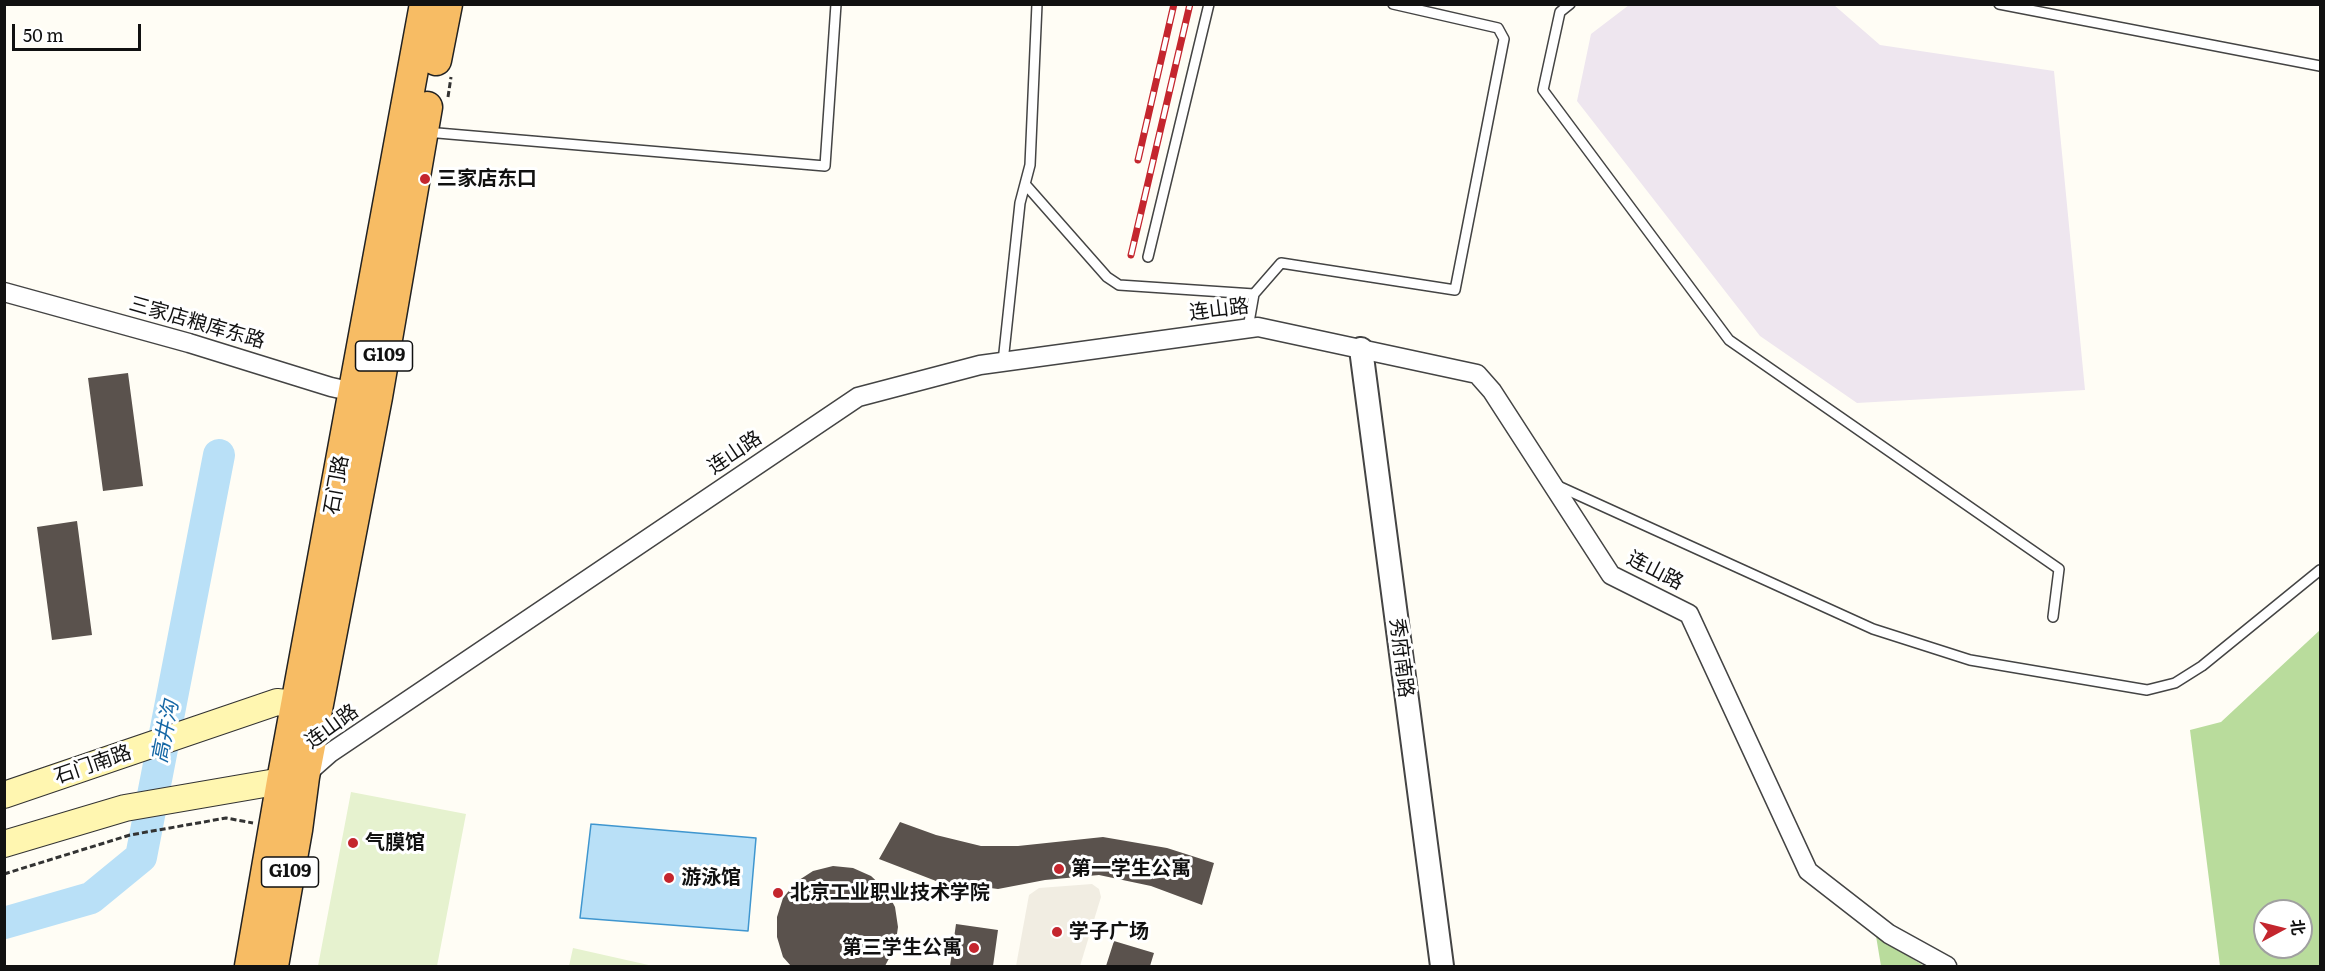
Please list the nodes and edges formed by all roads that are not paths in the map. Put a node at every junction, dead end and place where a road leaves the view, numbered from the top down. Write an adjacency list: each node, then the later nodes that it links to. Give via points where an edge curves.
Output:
1 (425, 4): 10 (highway, 石门路 / G109)
2 (447, 4): 10 (highway, 石门路 / G109)
3 (836, 4): 10 (lane, via 825,166)
4 (1037, 4): 11 (lane)
5 (1209, 4): 12 (lane)
6 (1393, 4): 14 (lane, via 1498,28 1504,39 1455,290 1281,263)
7 (1570, 4): 21 (lane, via 1560,12 1543,90 1729,340 2059,569)
8 (1999, 4): 9 (lane)
9 (2320, 66)
10 (412, 130): 18 (highway, 石门路 / G109, via 416,178)
11 (1025, 184): 14 (lane, via 1107,277 1119,285); 17 (lane)
12 (1148, 257)
13 (4, 292): 18 (street, 三家店粮库东路)
14 (1254, 294): 15 (lane)
15 (1248, 328): 16 (street, 连山路); 17 (street, 连山路)
16 (1361, 349): 19 (street, 连山路, via 1477,374); 28 (street, 秀府南路)
17 (1003, 362): 23 (street, 连山路, via 858,397)
18 (366, 395): 22 (highway, 石门路 / G109)
19 (1551, 483): 20 (lane, via 1873,629 1970,660 2147,690 2175,683 2202,666); 29 (street, 连山路, via 1611,575 1689,614 1808,871 1889,934)
20 (2320, 570)
21 (2053, 617)
22 (308, 705): 23 (highway, 石门路 / G109); 24 (main road, 石门南路, via 277,702)
23 (293, 779): 25 (main road, via 125,808); 26 (highway, 石门路 / G109, via 275,826); 27 (highway, 石门路 / G109, via 297,830)
24 (4, 795)
25 (4, 844)
26 (250, 966)
27 (273, 966)
28 (1442, 966)
29 (1947, 966)

